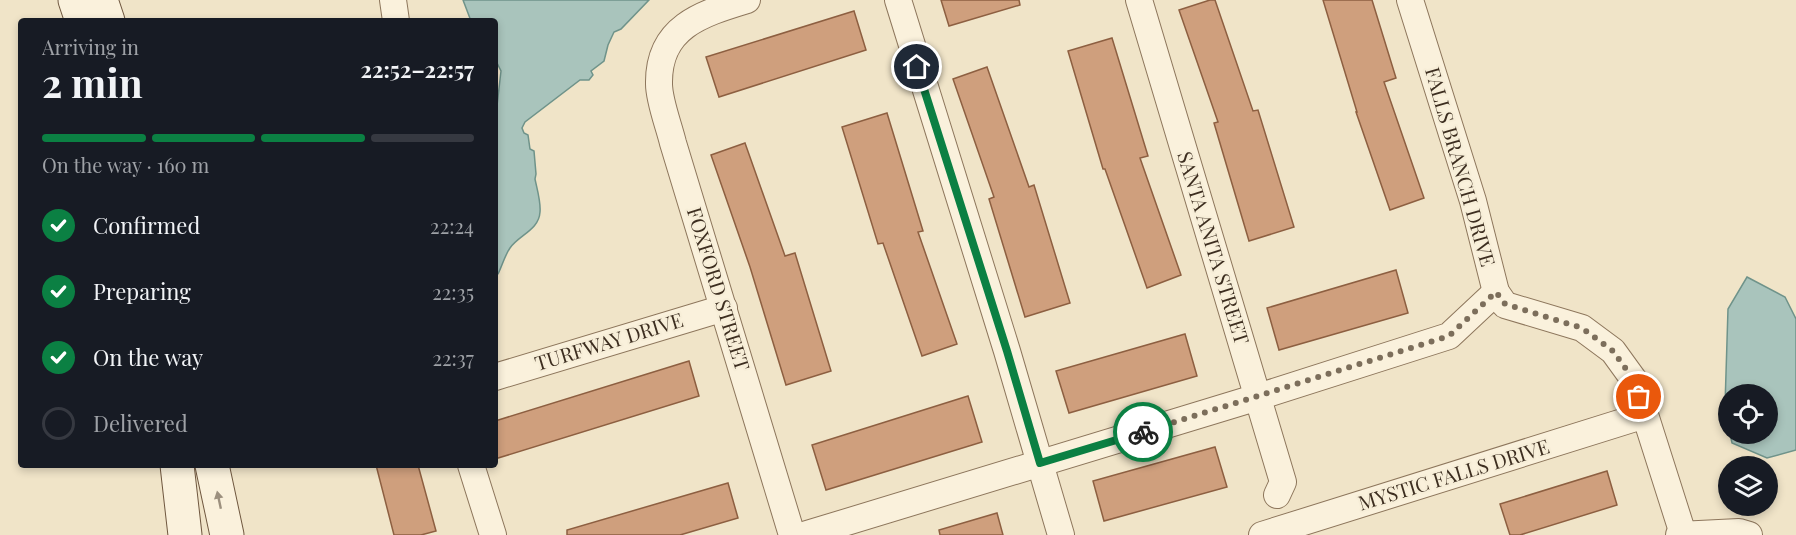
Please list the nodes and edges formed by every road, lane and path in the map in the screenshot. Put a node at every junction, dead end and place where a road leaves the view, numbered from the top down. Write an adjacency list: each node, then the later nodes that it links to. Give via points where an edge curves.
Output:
1 (393, 0): 8 (street)
2 (747, 0): 10 (street, FOXFORD STREET, via 712,11 681,28 662,55 658,86)
3 (898, 0): 14 (street)
4 (1139, 0): 12 (street, SANTA ANITA STREET)
5 (1410, 0): 9 (street, FALLS BRANCH DRIVE, via 1473,201)
6 (83, 6): 7 (main road)
7 (103, 18)
8 (396, 18)
9 (1496, 292): 12 (street, via 1449,336); 13 (street, FALLS BRANCH DRIVE, via 1505,304 1582,328 1613,351 1634,380)
10 (724, 308): 11 (street, TURFWAY DRIVE); 23 (street, FOXFORD STREET)
11 (498, 376)
12 (1258, 397): 14 (street); 18 (street, SANTA ANITA STREET, via 1283,482)
13 (1645, 415): 19 (street, FALLS BRANCH DRIVE); 26 (street, MYSTIC FALLS DRIVE)
14 (1040, 463): 24 (street); 25 (street)
15 (177, 468): 20 (main road)
16 (213, 468): 21 (main road, one-way to 16)
17 (472, 468): 22 (street)
18 (1277, 495)
19 (1681, 534): 27 (street)
20 (185, 535)
21 (227, 535)
22 (493, 535)
23 (792, 535)
24 (804, 535)
25 (1061, 535)
26 (1262, 535)
27 (1749, 535)

